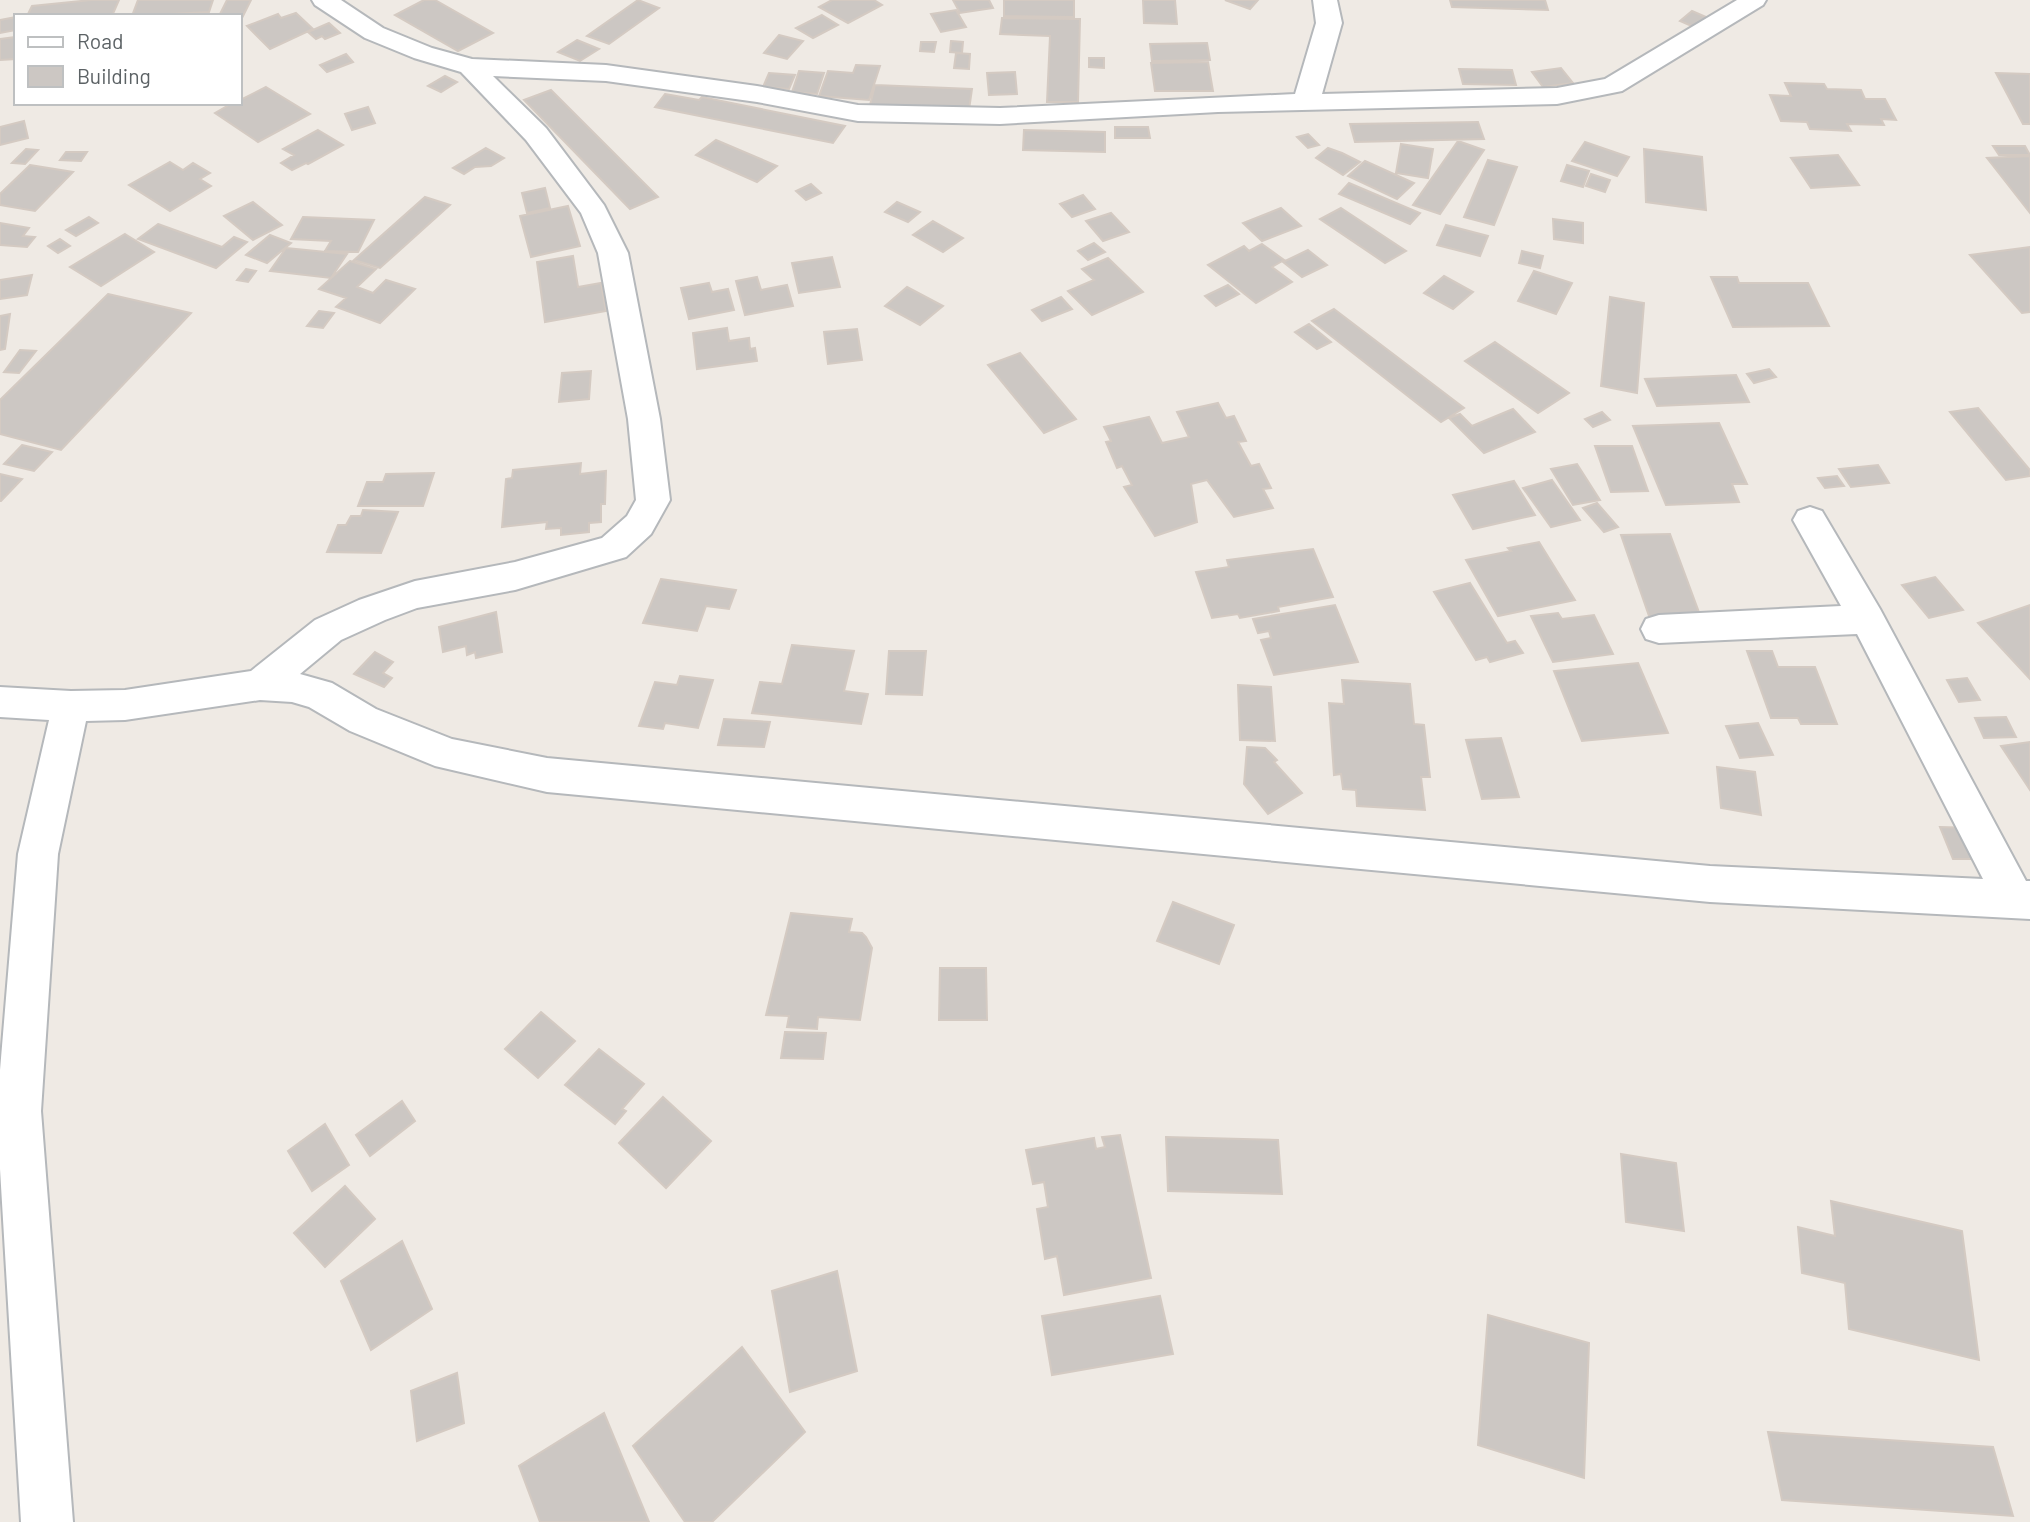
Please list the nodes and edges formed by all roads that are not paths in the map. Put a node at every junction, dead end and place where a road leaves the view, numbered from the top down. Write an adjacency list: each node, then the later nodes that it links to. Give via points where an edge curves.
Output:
1 (324, 0): 4 (street, via 374,33)
2 (1325, 0): 5 (street, via 1329,23)
3 (1754, 0): 5 (street, via 1613,85 1557,96)
4 (470, 67): 5 (street, via 606,74 858,113 1000,116); 9 (street, via 536,134 594,211 613,253 644,419 653,500 639,526 614,548 515,576 415,595 372,610 328,630)
5 (1306, 102)
6 (1810, 520): 7 (street)
7 (1867, 619): 8 (street); 12 (street)
8 (1659, 629)
9 (260, 685): 11 (street, via 125,705); 12 (street, via 319,694 363,720 449,755 547,775 1710,884)
10 (0, 702): 11 (street)
11 (71, 706): 13 (street, via 38,854 19,1111)
12 (2023, 900)
13 (47, 1522)

